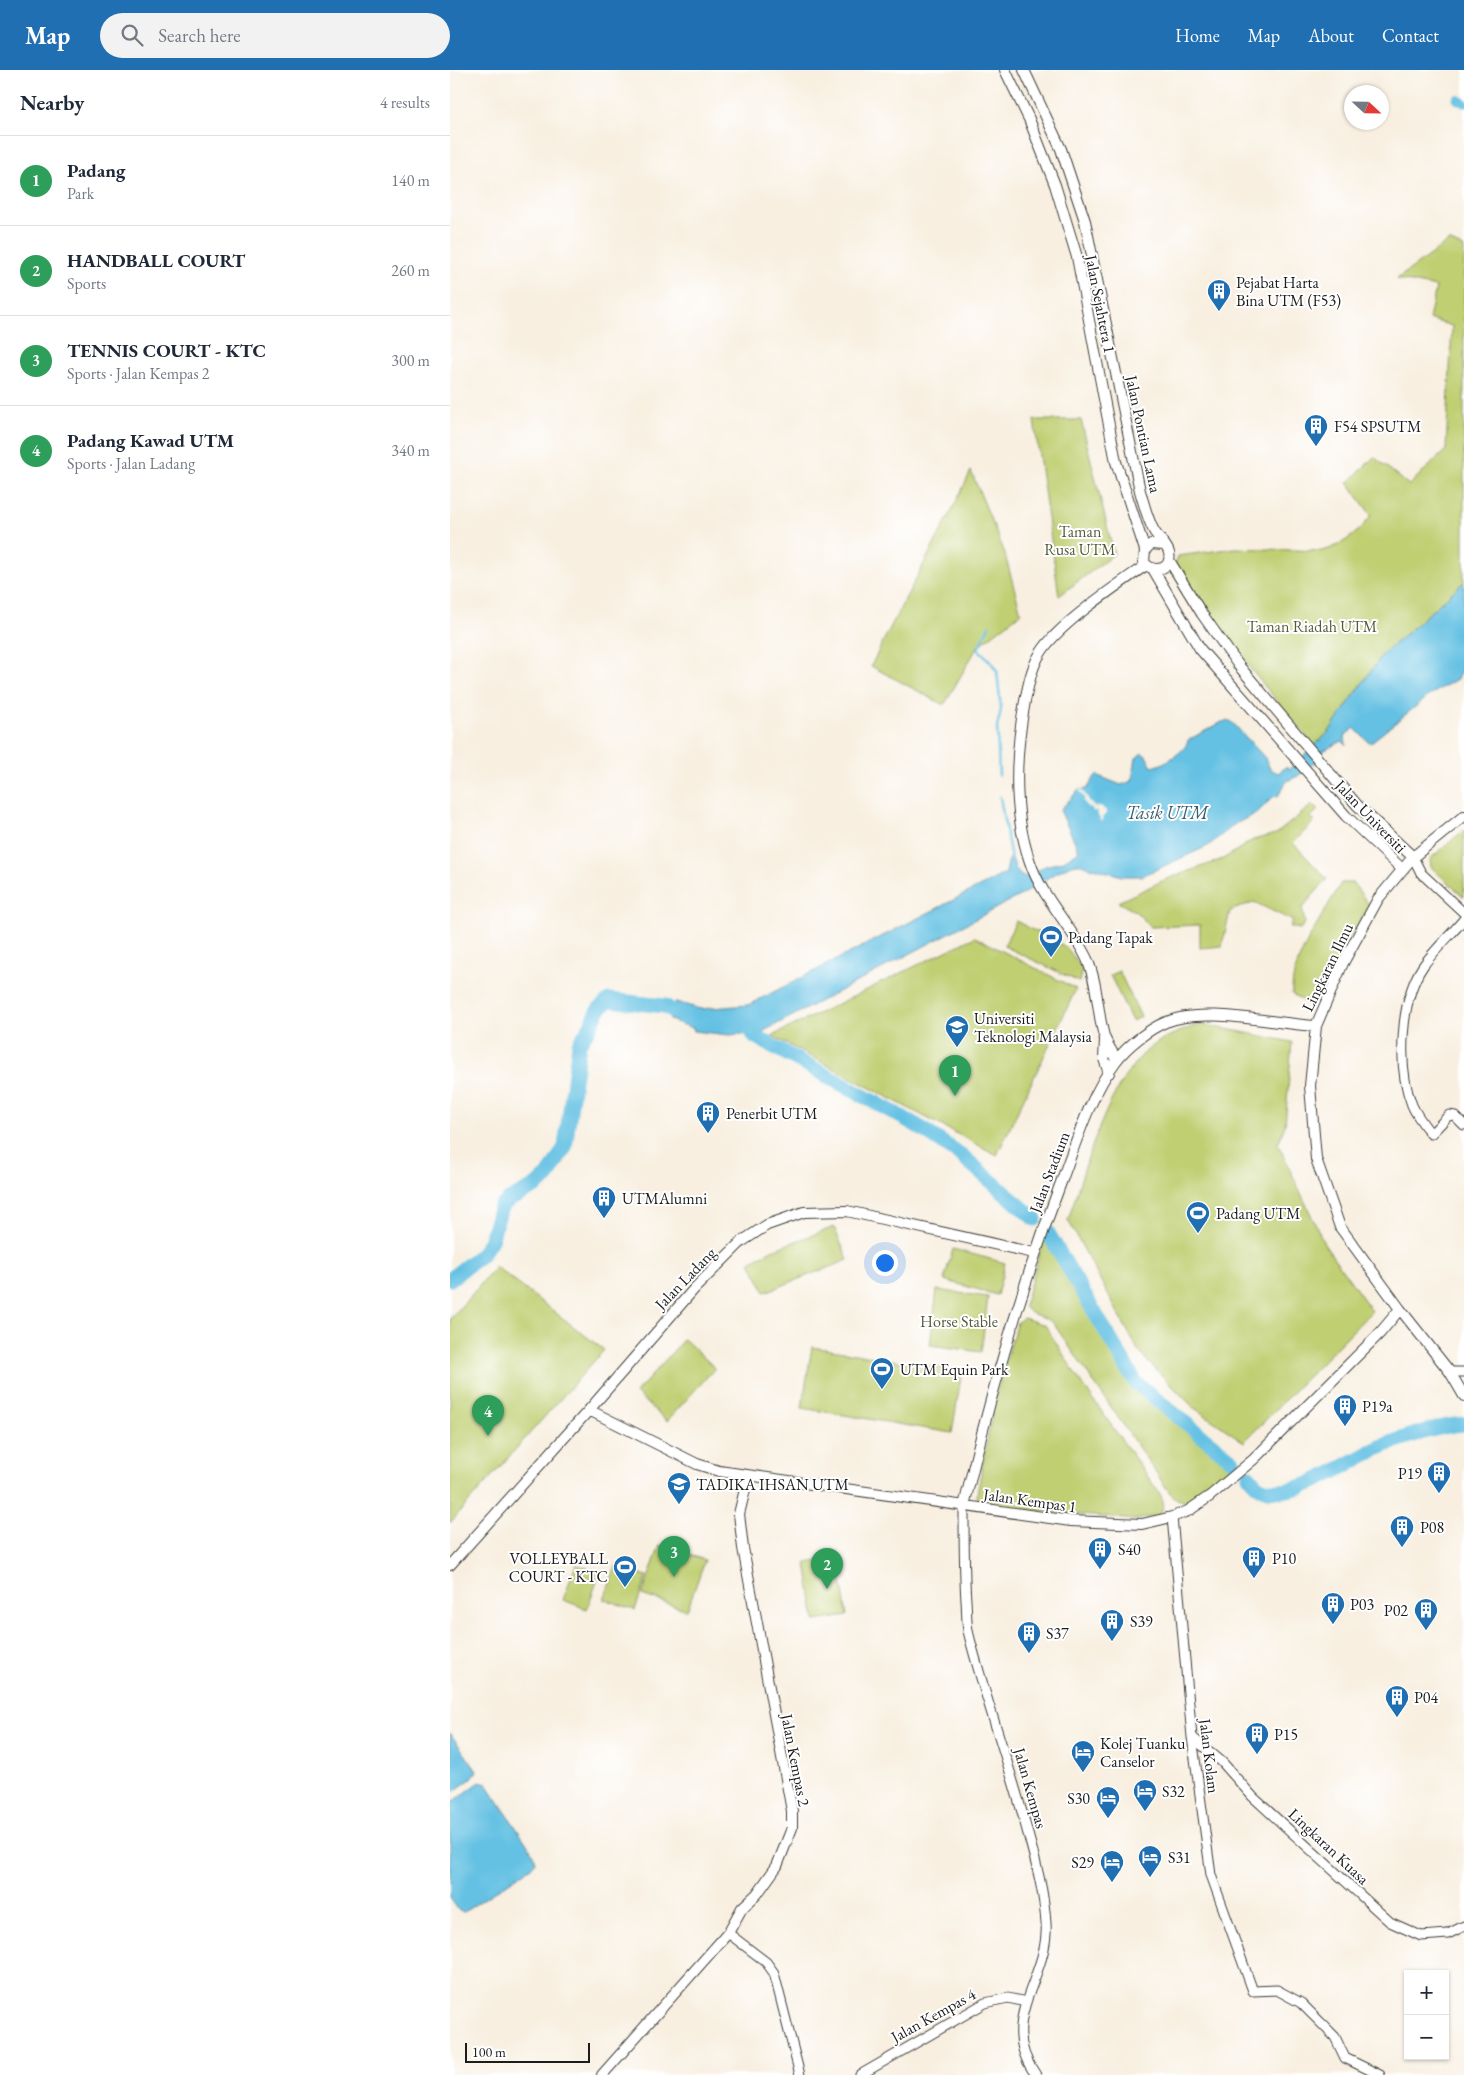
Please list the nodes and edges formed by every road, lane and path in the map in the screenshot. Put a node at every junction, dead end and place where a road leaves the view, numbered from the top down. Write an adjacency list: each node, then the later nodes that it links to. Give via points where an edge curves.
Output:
1 (1005, 70): 4 (street, Jalan Sejahtera 1, via 1055,185)
2 (1024, 70): 3 (street, Jalan Pontian Lama, via 1041,102 1073,182)
3 (1092, 256): 4 (street); 5 (street, Jalan Pontian Lama)
4 (1077, 257): 6 (street, Jalan Sejahtera 1)
5 (1102, 304): 6 (street); 7 (street, Jalan Pontian Lama, via 1140,491 1150,522)
6 (1085, 306): 8 (street, Jalan Sejahtera 1, via 1116,462)
7 (1164, 545): 8 (street, via 1151,544); 9 (street, via 1169,552)
8 (1145, 550): 10 (street, via 1143,558)
9 (1169, 560): 10 (street, via 1165,567); 12 (street, Jalan Universiti, via 1219,639 1306,748 1357,805)
10 (1150, 567): 13 (street, Jalan Universiti, via 1200,650 1346,816); 18 (street, via 1057,633 1038,657 1030,680 1018,750 1018,802 1030,862 1086,958 1095,980)
11 (1464, 816): 12 (street, Lingkaran Ilmu)
12 (1413, 857): 13 (street, Lingkaran Ilmu); 14 (street, Jalan Universiti)
13 (1404, 868): 14 (street, Jalan Universiti); 17 (street, Lingkaran Ilmu, via 1378,900 1343,963)
14 (1421, 873): 15 (street)
15 (1464, 913)
16 (1464, 919): 21 (street, via 1423,967 1406,1009 1403,1048 1412,1105 1427,1129 1431,1134 1449,1115)
17 (1316, 1026): 19 (street, Jalan Stadium, via 1195,1015 1153,1029); 23 (street, Lingkaran Ilmu, via 1310,1086 1316,1159 1340,1227)
18 (1105, 1040): 19 (street); 20 (street, via 1104,1059)
19 (1116, 1060): 20 (street, Jalan Stadium)
20 (1109, 1073): 22 (street, Jalan Stadium, via 1082,1128)
21 (1464, 1125)
22 (1034, 1253): 27 (street, Jalan Ladang, via 846,1211 804,1212 767,1225 742,1242 687,1296); 29 (street, Jalan Stadium, via 987,1407)
23 (1400, 1309): 24 (street, Lingkaran Ilmu); 30 (street, Jalan Kempas 1, via 1254,1459 1210,1496)
24 (1450, 1372): 25 (street); 26 (street, Lingkaran Ilmu)
25 (1464, 1372)
26 (1464, 1396)
27 (589, 1410): 28 (street, Jalan Kempas 1, via 697,1464); 31 (street, Jalan Ladang)
28 (748, 1477): 29 (street, Jalan Kempas 1, via 770,1477); 34 (street, Jalan Kempas 2, via 739,1514 742,1548 792,1811 792,1828 777,1866 757,1894 742,1908)
29 (964, 1506): 30 (street, Jalan Kempas 1, via 1071,1521 1142,1524); 35 (street, Jalan Kempas, via 968,1632 1017,1792 1044,1901 1046,1925 1043,1947)
30 (1172, 1517): 32 (street, Jalan Kolam)
31 (450, 1565)
32 (1192, 1737): 33 (street, Lingkaran Kuasa, via 1390,1922 1422,1936 1448,1934); 40 (street, Jalan Kolam, via 1211,1875 1253,1991 1277,1990 1301,2003 1335,2037 1345,2058)
33 (1464, 1926)
34 (728, 1933): 36 (street, Jalan Kempas 2); 37 (street, via 766,1962 774,1973)
35 (1026, 2002): 38 (street, Jalan Kempas 4, via 1008,1998 985,2003); 39 (street, Jalan Kempas, via 1020,2036 1025,2057)
36 (602, 2075)
37 (800, 2075)
38 (860, 2075)
39 (1036, 2075)
40 (1380, 2075)

